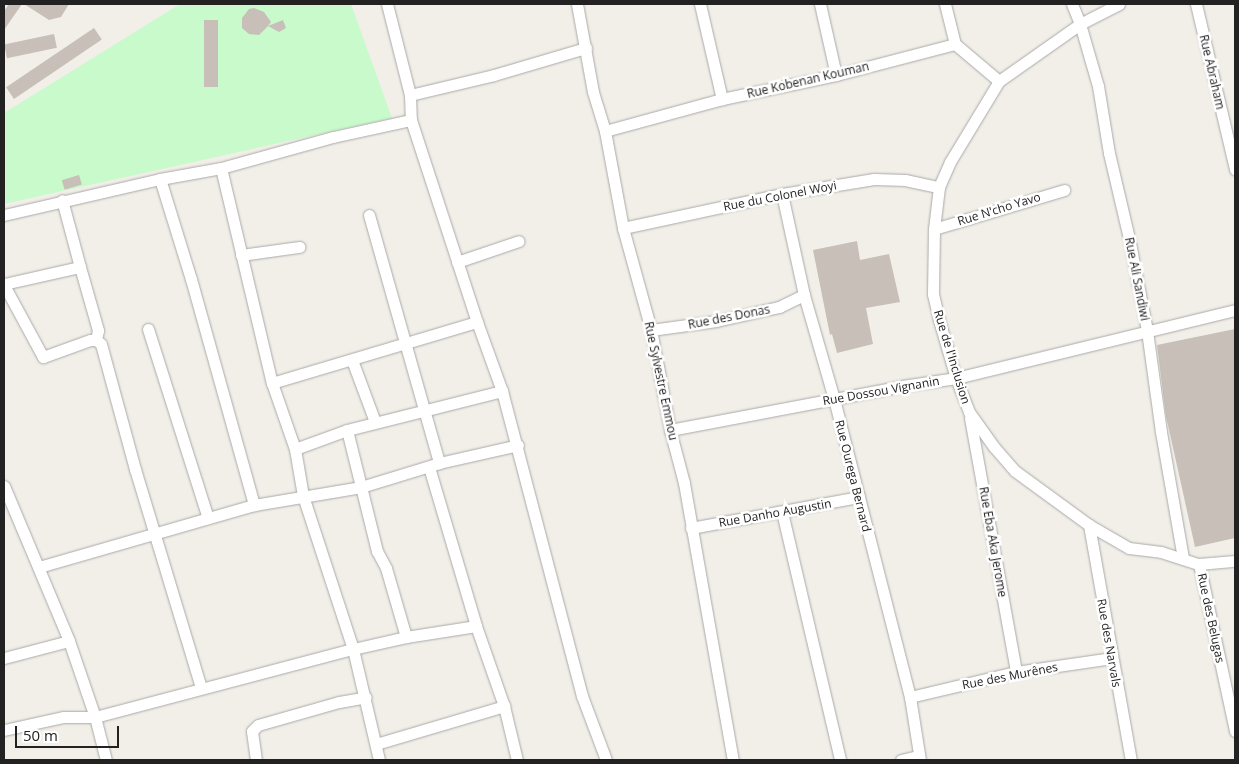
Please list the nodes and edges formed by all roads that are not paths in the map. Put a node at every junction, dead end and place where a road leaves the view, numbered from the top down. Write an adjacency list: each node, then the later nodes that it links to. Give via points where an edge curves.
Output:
1 (386, 4): 14 (street)
2 (577, 4): 11 (street, Rue Sylvestre Emmou)
3 (700, 4): 15 (street)
4 (820, 4): 12 (street)
5 (945, 4): 10 (street)
6 (1072, 4): 9 (street, Rue Ali Sandiwi)
7 (1119, 4): 9 (street, Rue de l'Inclusion)
8 (1196, 4): 19 (street, Rue Abraham)
9 (1080, 24): 13 (street, Rue de l'Inclusion); 40 (street, Rue Ali Sandiwi, via 1098,86)
10 (955, 44): 12 (street, Rue Kobenan Kouman); 13 (street)
11 (586, 48): 14 (street); 17 (street, Rue Sylvestre Emmou, via 593,92)
12 (836, 75): 15 (street, Rue Kobenan Kouman)
13 (999, 81): 21 (street, Rue de l'Inclusion)
14 (410, 95): 16 (street)
15 (722, 98): 17 (street, Rue Kobenan Kouman)
16 (411, 120): 18 (street, via 333,137); 32 (street)
17 (605, 132): 27 (street, Rue Sylvestre Emmou)
18 (221, 168): 20 (street); 31 (street)
19 (1235, 169)
20 (160, 179): 24 (street); 60 (street)
21 (938, 187): 23 (street, Rue du Colonel Woyi, via 905,180 874,179); 28 (street, Rue de l'Inclusion)
22 (1064, 190): 28 (street, Rue N'cho Yavo)
23 (782, 194): 27 (street, Rue du Colonel Woyi); 35 (street, Rue Ourega Bernard)
24 (62, 200): 25 (street); 33 (street)
25 (4, 215)
26 (369, 215): 42 (street)
27 (623, 228): 39 (street, Rue Sylvestre Emmou)
28 (934, 229): 44 (street, Rue de l'Inclusion, via 933,294)
29 (519, 241): 32 (street)
30 (299, 247): 31 (street)
31 (241, 255): 45 (street)
32 (457, 262): 37 (street)
33 (80, 267): 34 (street); 41 (street, via 98,330)
34 (4, 285): 41 (street, via 43,357)
35 (804, 295): 39 (street, Rue des Donas, via 779,308); 47 (street, Rue Ourega Bernard)
36 (1235, 310): 40 (street, Rue Dossou Vignanin)
37 (477, 322): 42 (street); 46 (street)
38 (148, 329): 62 (street)
39 (651, 330): 52 (street, Rue Sylvestre Emmou)
40 (1147, 331): 44 (street, Rue Dossou Vignanin); 66 (street, Rue Ali Sandiwi)
41 (96, 340): 65 (street, via 101,344)
42 (406, 343): 43 (street); 48 (street)
43 (352, 360): 45 (street); 50 (street)
44 (956, 378): 47 (street, Rue Dossou Vignanin); 49 (street, Rue de l'Inclusion)
45 (272, 383): 54 (street)
46 (502, 391): 48 (street); 53 (street)
47 (834, 399): 52 (street, Rue Dossou Vignanin); 59 (street, Rue Ourega Bernard)
48 (424, 412): 50 (street); 55 (street)
49 (969, 412): 63 (street, Rue de l'Inclusion, via 989,442 1015,471); 76 (street, Rue Eba Aka Jerome)
50 (375, 422): 51 (street)
51 (347, 430): 54 (street); 57 (street)
52 (670, 430): 64 (street, Rue Sylvestre Emmou, via 684,483)
53 (518, 445): 55 (street); 90 (street, via 582,696)
54 (295, 449): 58 (street)
55 (434, 465): 57 (street); 70 (street)
56 (4, 486): 69 (street)
57 (361, 488): 58 (street); 71 (street, via 377,550 386,568)
58 (303, 496): 60 (street); 73 (street)
59 (859, 497): 61 (street, Rue Danho Augustin); 79 (street, Rue Ourega Bernard)
60 (254, 505): 62 (street)
61 (782, 512): 64 (street, Rue Danho Augustin); 92 (street)
62 (208, 518): 65 (street)
63 (1089, 525): 66 (street, Rue de l'Inclusion, via 1129,548); 75 (street, Rue des Narvals)
64 (691, 528): 91 (street, Rue Sylvestre Emmou)
65 (155, 534): 69 (street); 77 (street)
66 (1183, 558): 68 (street, Rue de l'Inclusion)
67 (1235, 561): 68 (street, Rue de l'Inclusion)
68 (1200, 564): 83 (street, Rue des Belugas)
69 (39, 567): 72 (street)
70 (476, 626): 71 (street); 80 (street)
71 (406, 637): 73 (street)
72 (69, 641): 74 (street); 81 (street)
73 (353, 649): 77 (street); 78 (street)
74 (4, 658)
75 (1112, 658): 76 (street, Rue des Murênes); 94 (street, Rue des Narvals)
76 (1016, 672): 79 (street, Rue des Murênes)
77 (202, 688): 81 (street)
78 (366, 697): 84 (street); 87 (street, via 258,724 252,731)
79 (910, 697): 85 (street, Rue Ourega Bernard)
80 (504, 706): 84 (street); 89 (street)
81 (95, 716): 82 (street, via 63,717); 86 (street)
82 (4, 730)
83 (1235, 731)
84 (376, 744): 88 (street)
85 (920, 758): 93 (street)
86 (106, 760)
87 (256, 760)
88 (379, 760)
89 (517, 760)
90 (606, 760)
91 (733, 760)
92 (840, 760)
93 (901, 760)
94 (1131, 760)

